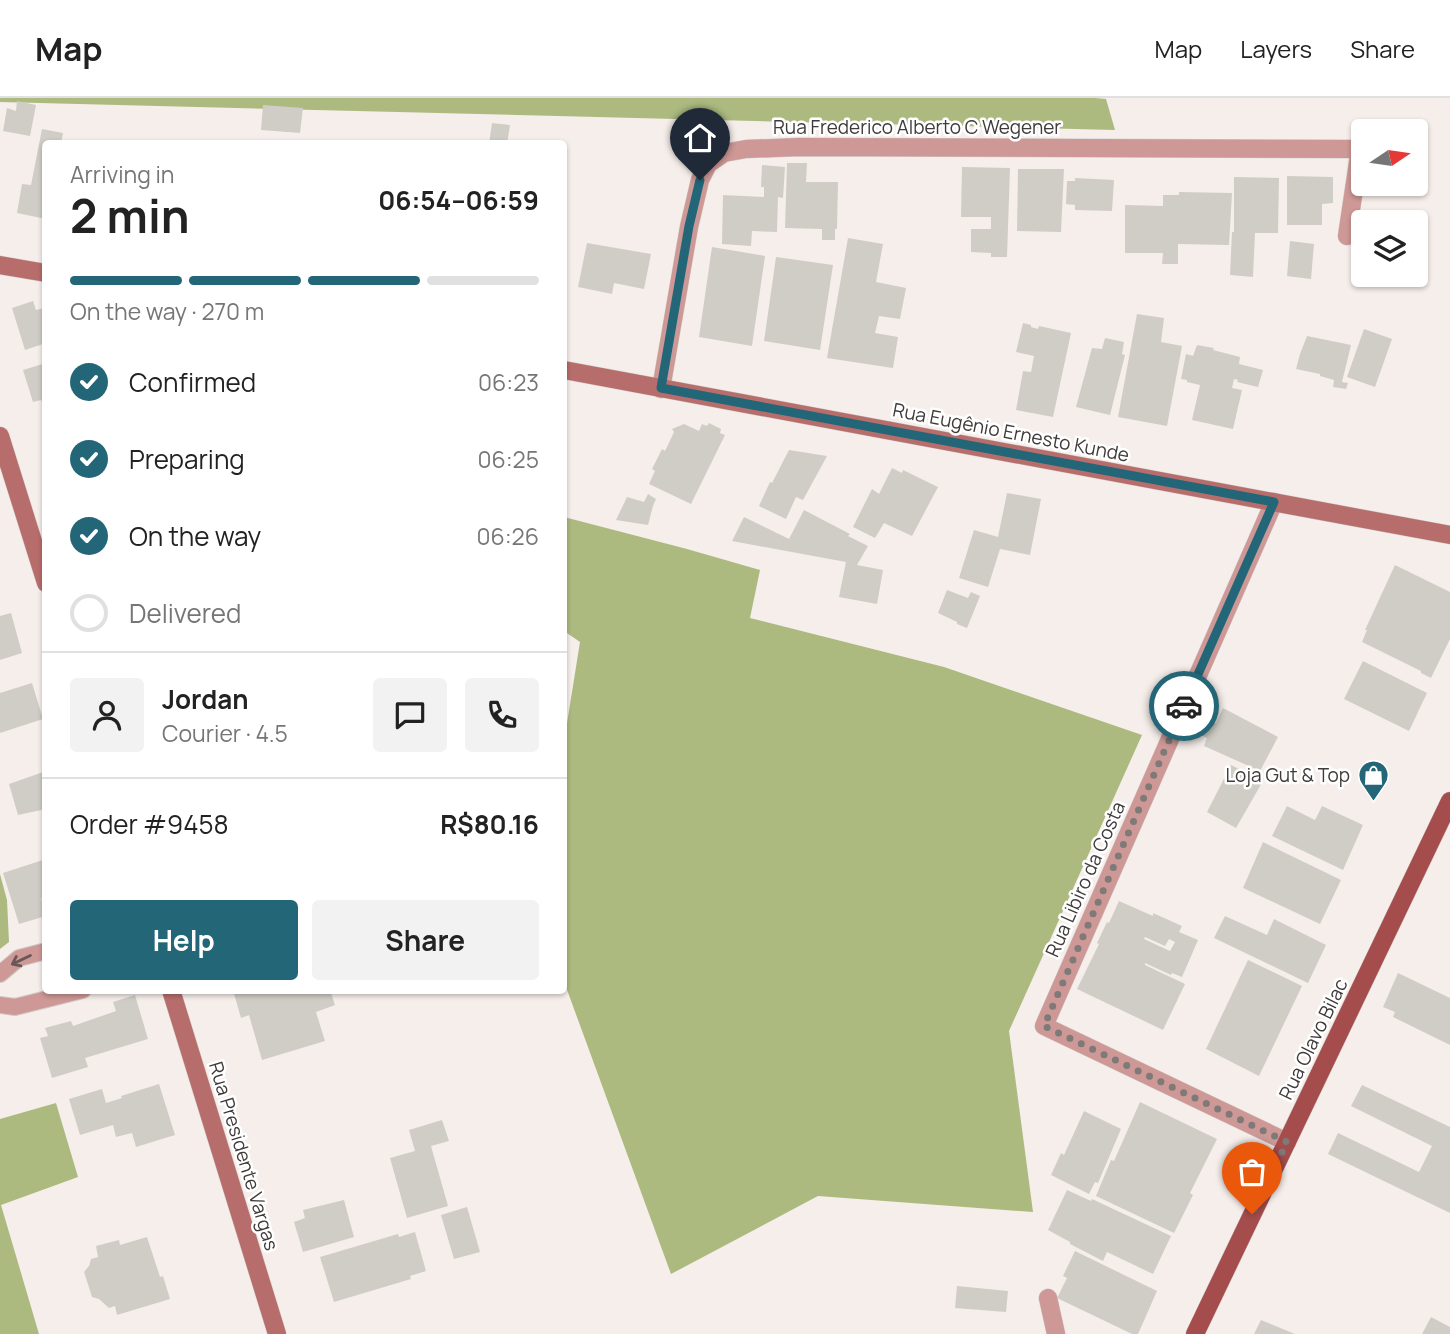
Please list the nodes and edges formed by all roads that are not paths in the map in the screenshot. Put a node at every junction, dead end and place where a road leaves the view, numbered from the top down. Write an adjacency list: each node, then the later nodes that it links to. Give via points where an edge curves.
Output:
1 (1347, 236): 5 (street, Rua Frederico Alberto C Wegener, via 1360,149 799,147 724,153 708,163 700,180)
2 (0, 265): 3 (street)
3 (42, 272)
4 (567, 371): 5 (street, Rua Eugênio Ernesto Kunde)
5 (661, 388): 7 (street, Rua Eugênio Ernesto Kunde)
6 (0, 436): 9 (street)
7 (1274, 502): 8 (street, Rua Eugênio Ernesto Kunde); 16 (street, Rua Libiro da Costa, via 1044,1026)
8 (1450, 535)
9 (42, 570)
10 (1450, 801): 16 (main road, Rua Olavo Bilac)
11 (42, 952): 12 (lane, one-way to 12, via 19,958)
12 (0, 974)
13 (67, 994): 15 (lane, via 15,1007)
14 (172, 994): 18 (street, Rua Presidente Vargas)
15 (0, 1006)
16 (1287, 1142): 20 (main road, Rua Olavo Bilac)
17 (1048, 1298): 19 (street)
18 (277, 1334)
19 (1056, 1334)
20 (1195, 1334)

